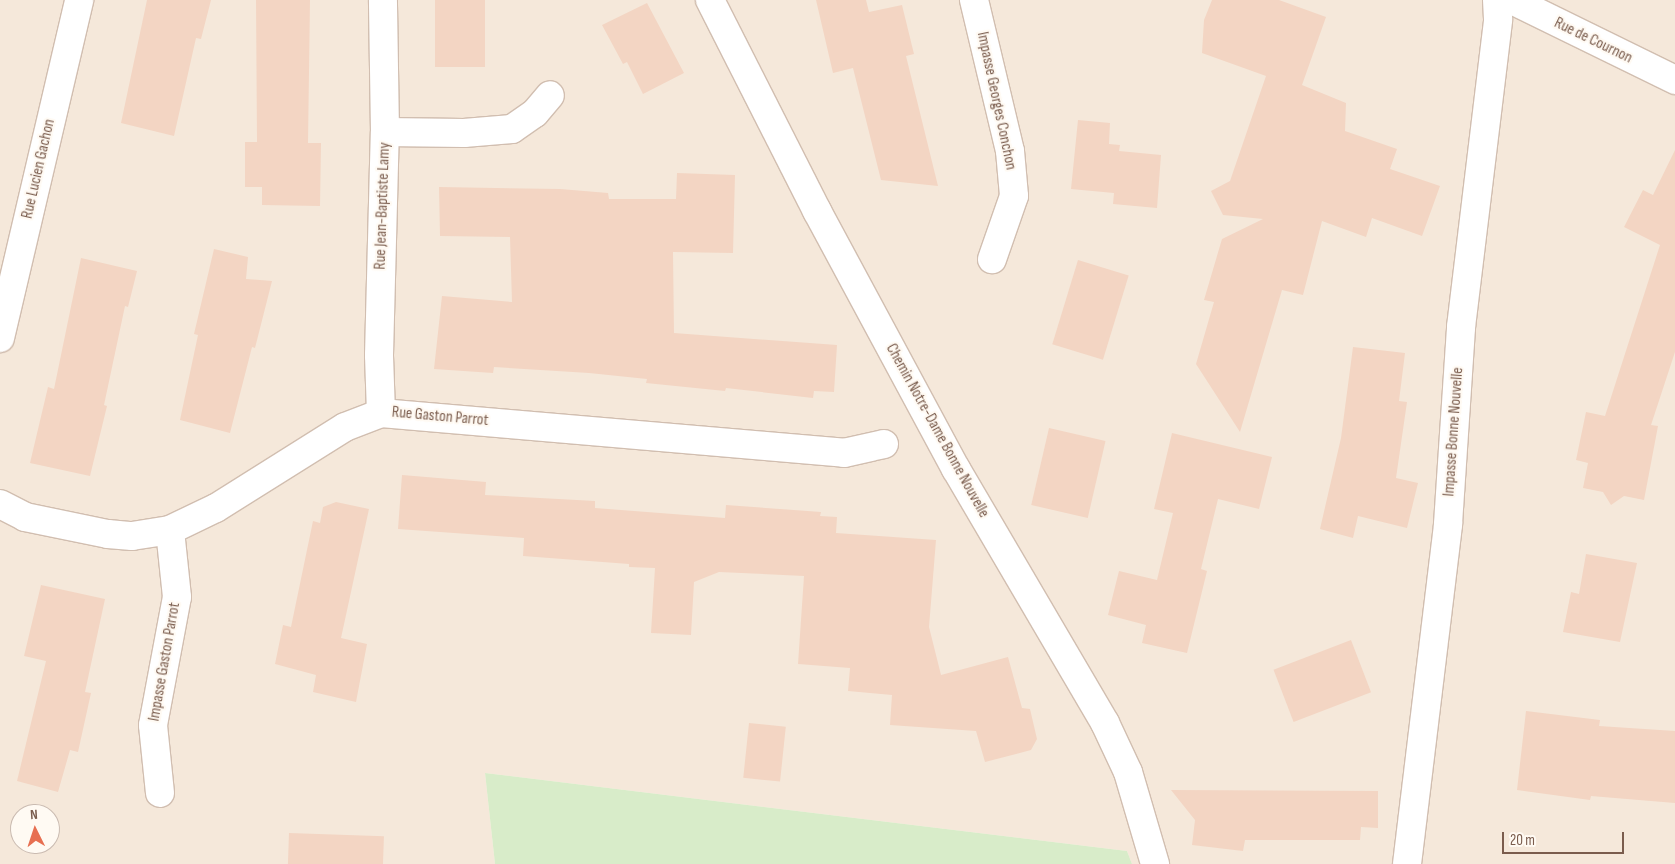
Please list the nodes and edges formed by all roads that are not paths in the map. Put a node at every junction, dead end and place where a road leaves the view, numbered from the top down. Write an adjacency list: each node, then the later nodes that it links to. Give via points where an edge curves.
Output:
1 (79, 0): 11 (street, Rue Lucien Gachon)
2 (383, 0): 9 (street, Rue Jean-Baptiste Lamy)
3 (710, 0): 17 (street, Chemin Notre-Dame Bonne Nouvelle, via 817,211 956,469 1105,723 1128,772)
4 (974, 0): 10 (street, Impasse Georges Conchon, via 1010,151 1014,196)
5 (1497, 0): 18 (street, Impasse Bonne Nouvelle, via 1498,19 1461,327 1448,524)
6 (1512, 0): 7 (street, Rue de Cournon)
7 (1675, 80)
8 (550, 95): 9 (street, via 535,113 512,129 464,133)
9 (385, 132): 12 (street, Rue Jean-Baptiste Lamy, via 379,355)
10 (992, 259)
11 (0, 338)
12 (381, 413): 13 (street, Rue Gaston Parrot, via 844,453); 15 (street, Rue Gaston Parrot, via 345,427 216,508)
13 (884, 444)
14 (0, 504): 15 (street, Rue Gaston Parrot, via 25,517 108,534 132,536)
15 (170, 530): 16 (street, Impasse Gaston Parrot, via 177,597 153,725)
16 (160, 793)
17 (1155, 864)
18 (1407, 864)

